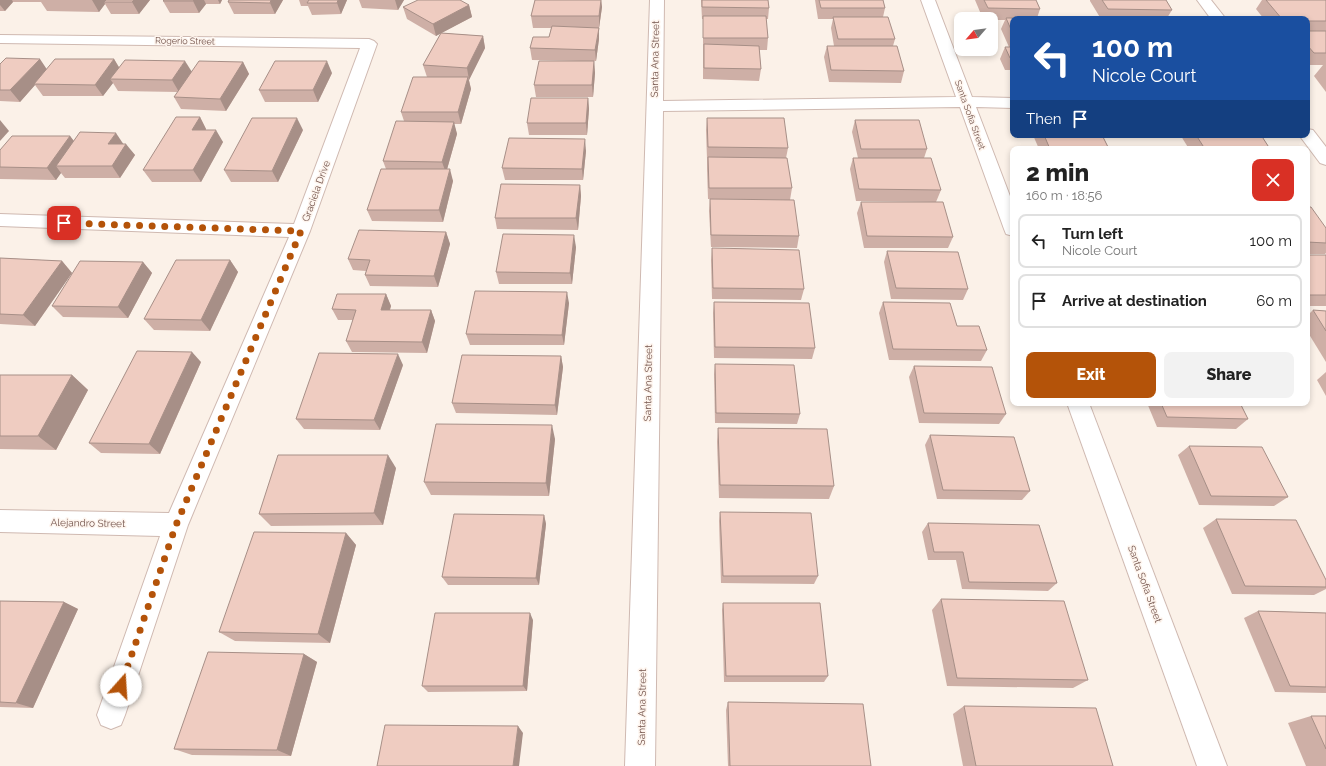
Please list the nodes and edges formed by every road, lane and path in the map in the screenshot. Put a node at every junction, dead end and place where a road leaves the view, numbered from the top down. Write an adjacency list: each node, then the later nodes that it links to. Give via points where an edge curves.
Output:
1 (657, 0): 9 (street, Santa Ana Street)
2 (928, 0): 7 (street, Santa Sofia Street)
3 (1204, 0): 4 (street)
4 (1217, 16)
5 (0, 39): 6 (street, Rogerio Street)
6 (369, 44): 14 (street, Graciela Drive)
7 (966, 102): 8 (street); 9 (street); 13 (street, Santa Sofia Street)
8 (1010, 103)
9 (654, 106): 19 (street, Santa Ana Street)
10 (1310, 138): 11 (street)
11 (1326, 159)
12 (0, 220): 14 (street)
13 (1010, 221)
14 (301, 231): 17 (street, Graciela Drive)
15 (1079, 406): 20 (street, Santa Sofia Street)
16 (0, 521): 17 (street, Alejandro Street)
17 (176, 525): 18 (street, Graciela Drive)
18 (111, 715)
19 (640, 766)
20 (1212, 766)

